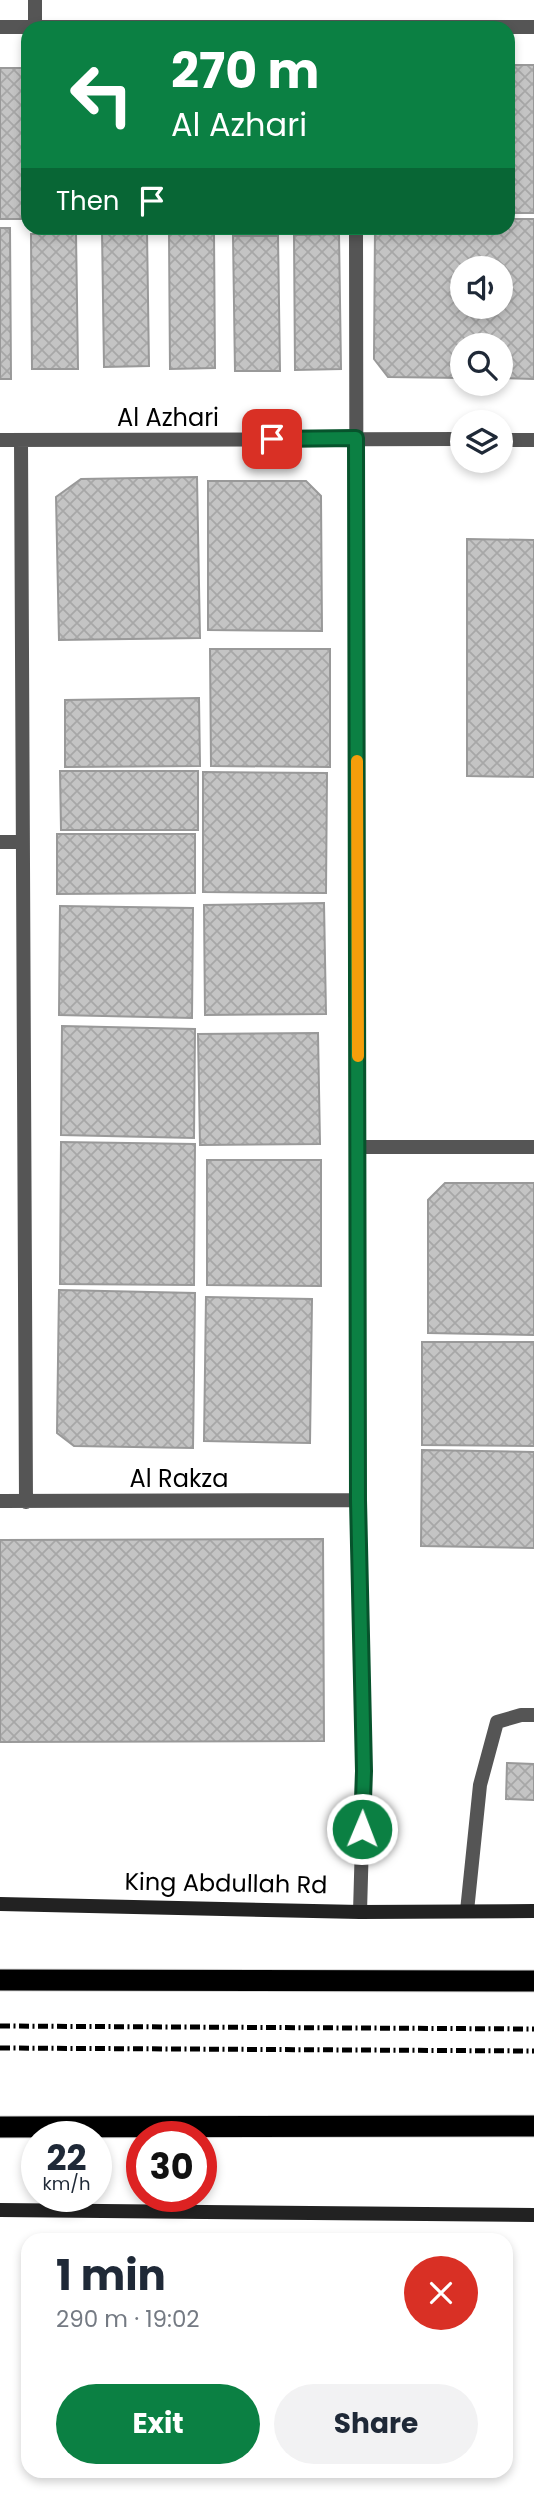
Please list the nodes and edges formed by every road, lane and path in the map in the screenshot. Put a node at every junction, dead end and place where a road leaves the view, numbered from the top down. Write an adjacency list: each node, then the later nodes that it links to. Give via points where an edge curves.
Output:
1 (35, 0): 2 (street)
2 (35, 21)
3 (0, 27): 4 (street)
4 (21, 27)
5 (515, 27): 6 (street)
6 (534, 27)
7 (356, 235): 8 (street)
8 (356, 438): 9 (street, Al Azhari); 11 (street, Al Azhari); 16 (street)
9 (450, 439)
10 (0, 440): 11 (street, Al Azhari)
11 (21, 440): 15 (street)
12 (513, 440): 13 (street)
13 (534, 440)
14 (0, 842): 15 (street)
15 (22, 842): 20 (street)
16 (358, 1147): 17 (street); 18 (street)
17 (534, 1147)
18 (358, 1500): 20 (street, Al Rakza); 25 (street, via 364,1771)
19 (0, 1501): 20 (street, Al Rakza)
20 (26, 1502)
21 (534, 1715): 23 (street, via 497,1722 480,1786)
22 (0, 1904): 25 (main road, King Abdullah Rd)
23 (467, 1911): 24 (main road, King Abdullah Rd); 25 (main road, King Abdullah Rd)
24 (534, 1911)
25 (360, 1912)
26 (0, 1980): 27 (highway)
27 (534, 1982)
28 (534, 2126): 29 (highway)
29 (0, 2127)
30 (0, 2210): 31 (main road)
31 (534, 2215)

